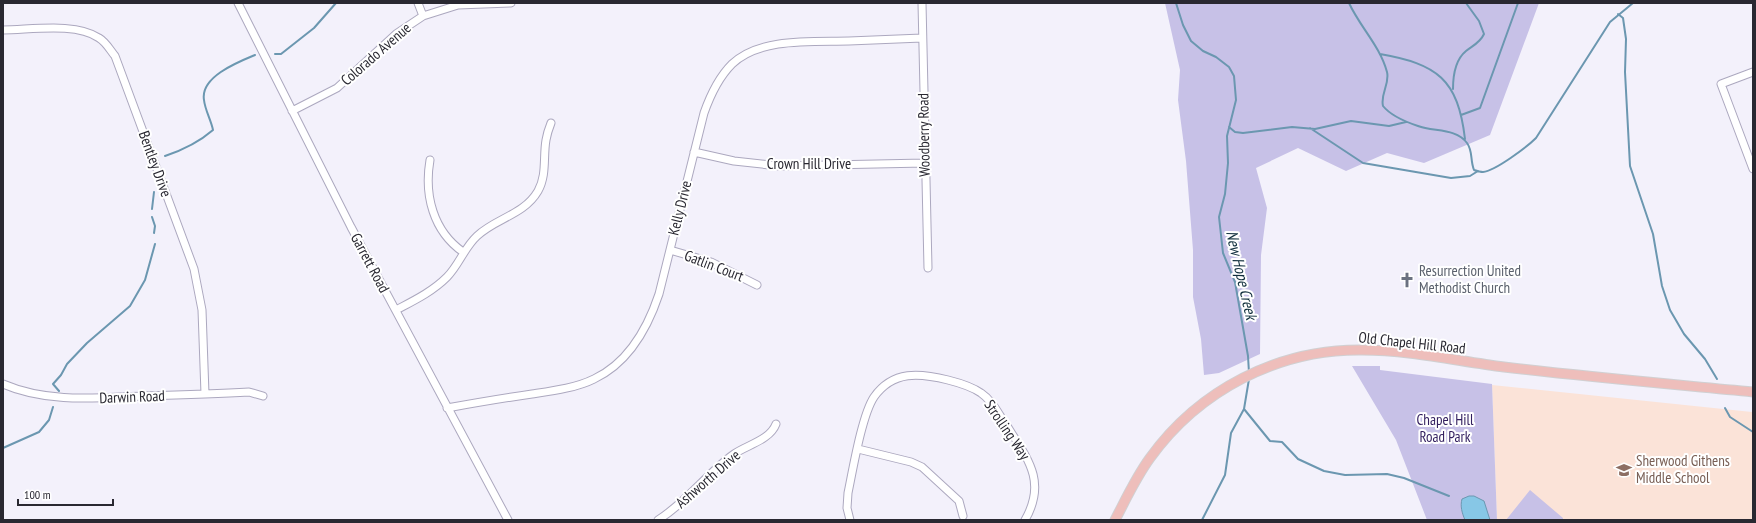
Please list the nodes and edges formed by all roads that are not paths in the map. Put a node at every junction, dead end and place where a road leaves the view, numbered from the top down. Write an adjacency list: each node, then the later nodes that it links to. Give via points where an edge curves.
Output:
1 (238, 3): 9 (street, Garrett Road)
2 (418, 3): 5 (street)
3 (510, 3): 5 (street, Colorado Avenue, via 458,6)
4 (922, 3): 7 (street, Woodberry Road)
5 (423, 16): 9 (street, Colorado Avenue, via 396,34 336,88)
6 (3, 30): 22 (street, Bentley Drive, via 81,31 98,38 115,56 196,276 202,310)
7 (922, 38): 11 (street, Kelly Drive, via 795,42 768,46 742,57 732,64 708,99); 13 (street, Woodberry Road)
8 (1753, 72): 14 (street, via 1721,84)
9 (292, 111): 19 (street, Garrett Road)
10 (551, 123): 16 (street, via 546,140 544,173 537,192 516,214 484,230)
11 (694, 152): 13 (street, Crown Hill Drive, via 750,164 779,166); 15 (street, Kelly Drive)
12 (430, 160): 16 (street, via 427,183 430,202 449,241)
13 (925, 163): 17 (street, Woodberry Road)
14 (1753, 169)
15 (670, 250): 18 (street, Gatlin Court, via 712,262); 24 (street, Kelly Drive, via 660,294 645,330 631,348 603,374 586,383 556,390)
16 (463, 252): 19 (street, via 447,277 425,294)
17 (928, 268)
18 (757, 285)
19 (396, 310): 24 (street, Garrett Road)
20 (3, 384): 22 (street, Darwin Road, via 41,396 59,398)
21 (1753, 392): 32 (main road, Old Chapel Hill Road, via 1554,373 1378,350 1323,352 1274,364 1227,387 1198,407 1166,438 1142,470)
22 (205, 394): 23 (street, Darwin Road, via 249,392)
23 (263, 396)
24 (447, 408): 28 (street, Garrett Road)
25 (776, 424): 29 (street, Ashworth Drive, via 768,435 725,461)
26 (858, 449): 27 (street, via 922,467 959,501); 30 (street, Strolling Way, via 848,493 847,508); 31 (street, Strolling Way, via 869,405 879,391 893,380 910,374 920,374 966,385 982,394 992,404 1029,462 1035,489 1033,505)
27 (963, 516)
28 (508, 520)
29 (658, 520)
30 (850, 520)
31 (1025, 520)
32 (1115, 520)

